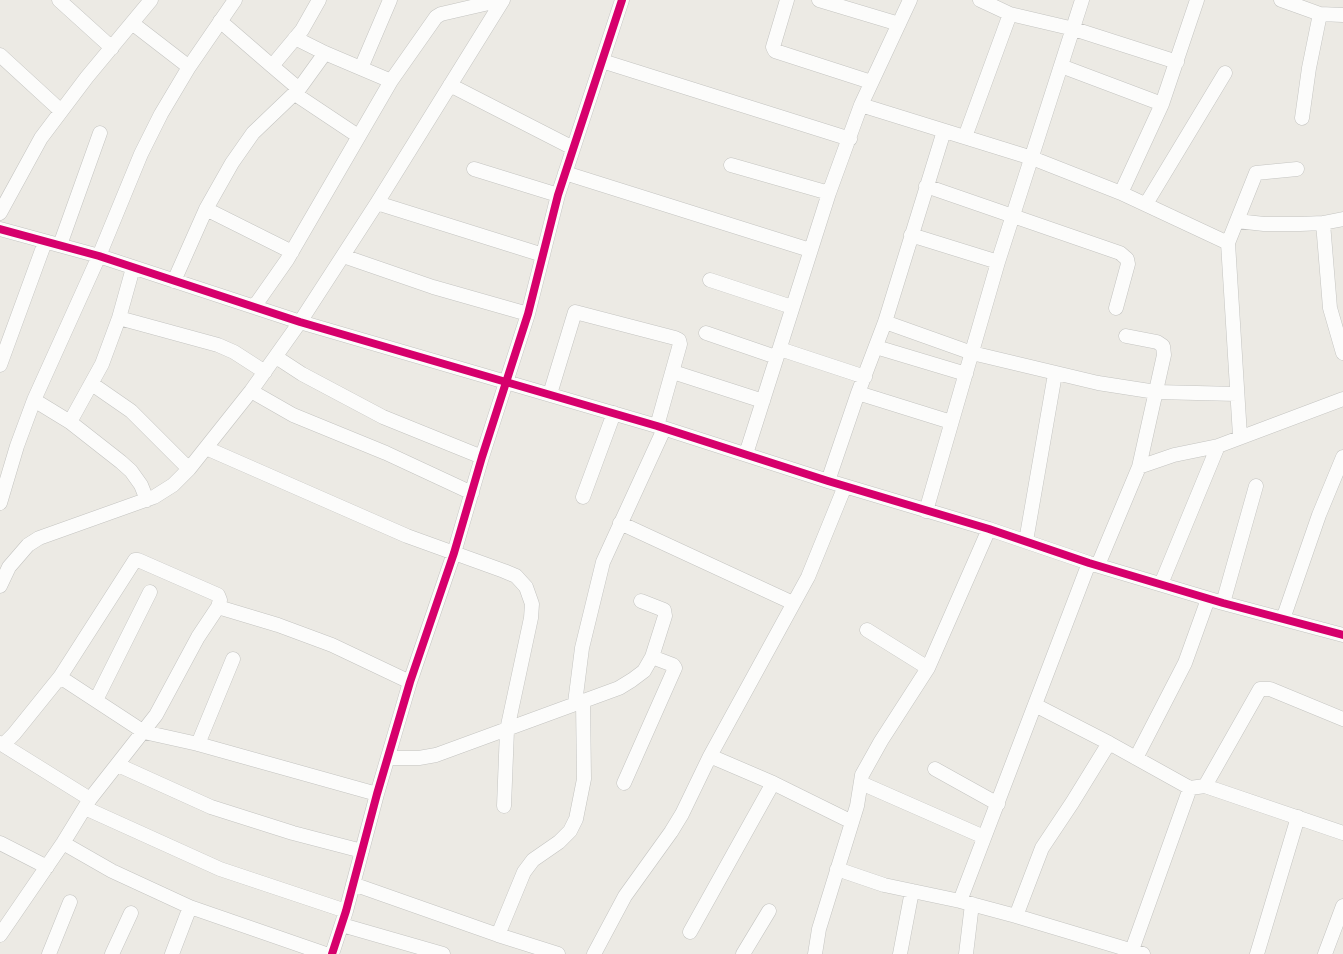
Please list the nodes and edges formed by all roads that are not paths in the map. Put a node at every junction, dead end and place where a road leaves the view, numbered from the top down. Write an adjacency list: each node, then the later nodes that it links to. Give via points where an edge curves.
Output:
1 (59, 0): 23 (street)
2 (151, 0): 19 (street)
3 (234, 0): 18 (street)
4 (320, 0): 22 (street)
5 (390, 0): 31 (street)
6 (503, 0): 33 (street, via 436,17); 35 (street)
7 (622, 0): 26 (street)
8 (787, 0): 34 (street, via 774,51)
9 (819, 0): 20 (street)
10 (910, 0): 20 (street)
11 (980, 0): 15 (street)
12 (1082, 0): 21 (street)
13 (1197, 0): 27 (street)
14 (1281, 0): 16 (street)
15 (1010, 14): 21 (street); 44 (street)
16 (1320, 14): 17 (street); 40 (street)
17 (1343, 15)
18 (220, 21): 28 (street); 30 (street)
19 (132, 23): 23 (street); 30 (street)
20 (899, 24): 34 (street)
21 (1074, 29): 27 (street); 29 (street)
22 (295, 38): 24 (street); 28 (street)
23 (112, 48): 39 (street)
24 (325, 53): 31 (street); 36 (street)
25 (0, 55): 39 (street)
26 (602, 61): 45 (street); 46 (street)
27 (1177, 62): 37 (street)
28 (272, 66): 36 (street)
29 (1061, 66): 37 (street); 47 (street)
30 (189, 67): 72 (street, via 141,154)
31 (361, 68): 33 (street)
32 (1225, 73): 57 (street)
33 (391, 81): 43 (street)
34 (871, 82): 38 (street)
35 (450, 85): 46 (street); 56 (street)
36 (297, 92): 43 (street); 58 (street, via 253,133)
37 (1162, 104): 54 (street)
38 (861, 105): 41 (street); 45 (street)
39 (61, 111): 59 (street, via 32,153)
40 (1302, 118)
41 (944, 131): 44 (street); 52 (street)
42 (100, 134): 68 (street)
43 (358, 136): 70 (street)
44 (965, 137): 47 (street)
45 (850, 139): 53 (street)
46 (573, 148): 51 (street)
47 (1032, 158): 54 (street); 60 (street)
48 (731, 165): 53 (street)
49 (474, 169): 55 (street)
50 (1297, 170): 62 (street, via 1256,172)
51 (566, 173): 55 (street); 69 (street)
52 (926, 186): 60 (street); 65 (street)
53 (829, 193): 69 (street)
54 (1121, 193): 57 (street)
55 (558, 195): 71 (street)
56 (377, 203): 71 (street); 73 (street)
57 (1146, 204): 67 (street)
58 (207, 209): 70 (street); 77 (street)
59 (0, 213)
60 (1012, 217): 74 (street); 80 (street, via 1120,253 1127,259)
61 (1343, 219): 63 (street)
62 (1237, 221): 63 (street); 67 (street)
63 (1323, 223): 90 (street, via 1330,308)
64 (0, 229): 66 (street)
65 (911, 235): 74 (street); 84 (street)
66 (45, 242): 68 (street); 92 (street)
67 (1228, 243): 104 (street)
68 (60, 245): 72 (street)
69 (810, 250): 79 (street)
70 (292, 252): 78 (street)
71 (543, 255): 81 (street)
72 (99, 256): 75 (street); 106 (street)
73 (343, 256): 81 (street); 83 (street)
74 (998, 262): 89 (street)
75 (133, 268): 77 (street); 82 (street)
76 (710, 280): 79 (street)
77 (174, 281): 78 (street)
78 (254, 307): 83 (street)
79 (792, 308): 88 (street)
80 (1116, 308)
81 (528, 314): 98 (street)
82 (119, 318): 93 (street, via 218,345); 99 (street)
83 (300, 322): 91 (street); 98 (street)
84 (885, 322): 87 (street); 89 (street)
85 (706, 333): 88 (street)
86 (1126, 336): 101 (street, via 1163,346)
87 (876, 347): 95 (street); 97 (street)
88 (778, 353): 97 (street); 107 (street)
89 (972, 353): 95 (street); 96 (street)
90 (1343, 353)
91 (276, 357): 93 (street); 116 (street, via 383,417)
92 (0, 365)
93 (265, 372): 100 (street)
94 (673, 372): 103 (street, via 679,340 577,311); 107 (street); 111 (street)
95 (966, 374): 110 (street)
96 (1055, 374): 101 (street); 131 (street)
97 (865, 377): 102 (street)
98 (507, 382): 103 (street); 116 (street)
99 (92, 384): 109 (street); 120 (street, via 131,411)
100 (251, 391): 114 (street); 124 (street, via 293,415)
101 (1156, 392): 104 (street); 119 (street)
102 (858, 393): 110 (street); 121 (street)
103 (550, 394): 108 (street)
104 (1237, 394): 112 (street)
105 (1343, 399): 112 (street)
106 (34, 400): 109 (street); 118 (street)
107 (763, 401): 115 (street)
108 (614, 413): 111 (street); 125 (street)
109 (70, 422): 126 (street, via 131,471)
110 (951, 422): 128 (street)
111 (660, 427): 115 (street); 129 (street)
112 (1240, 436): 113 (street)
113 (1218, 446): 119 (street); 135 (street)
114 (206, 448): 120 (street); 132 (street, via 321,500)
115 (746, 454): 121 (street)
116 (482, 457): 124 (street)
117 (1343, 457): 143 (street)
118 (5, 466): 127 (street)
119 (1139, 467): 133 (street)
120 (189, 469): 126 (street, via 173,485)
121 (828, 481): 122 (street)
122 (844, 486): 128 (street); 140 (street, via 808,577)
123 (1256, 486): 141 (street)
124 (472, 493): 132 (street)
125 (583, 497)
126 (147, 500): 134 (street, via 39,538)
127 (0, 504)
128 (926, 511): 130 (street)
129 (620, 523): 140 (street); 152 (street, via 603,562 582,648)
130 (989, 529): 131 (street); 148 (street)
131 (1026, 541): 133 (street)
132 (454, 553): 150 (street); 155 (street, via 516,576 526,587 532,604)
133 (1093, 564): 135 (street); 153 (street, via 1057,642)
134 (4, 566): 136 (street)
135 (1161, 584): 138 (street)
136 (0, 586)
137 (150, 592): 151 (street)
138 (1208, 599): 141 (street); 162 (street, via 1185,663)
139 (641, 601): 146 (street, via 665,613)
140 (793, 603): 160 (street)
141 (1223, 603): 143 (street)
142 (218, 607): 149 (street, via 218,595 135,560); 150 (street, via 332,645); 156 (street)
143 (1283, 619): 145 (street)
144 (867, 630): 148 (street)
145 (1343, 635)
146 (652, 657): 152 (street, via 644,671 632,680); 165 (street, via 675,668)
147 (233, 659): 159 (street)
148 (928, 668): 167 (street, via 864,770)
149 (60, 677): 151 (street); 158 (street)
150 (410, 682): 161 (street)
151 (96, 700): 156 (street)
152 (579, 702): 155 (street); 195 (street, via 584,779 576,819 570,831 524,872)
153 (1035, 705): 157 (street); 172 (street)
154 (1343, 719): 168 (street, via 1270,689 1260,689)
155 (507, 730): 161 (street, via 436,755); 173 (street)
156 (144, 732): 159 (street); 163 (street)
157 (1109, 743): 162 (street); 191 (street, via 1042,848)
158 (1, 744): 171 (street)
159 (198, 744): 170 (street)
160 (710, 756): 166 (street); 205 (street, via 671,832 624,897)
161 (388, 758): 170 (street)
162 (1136, 758): 169 (street)
163 (118, 765): 171 (street); 180 (street, via 211,807)
164 (935, 769): 172 (street)
165 (624, 783)
166 (773, 783): 175 (street); 193 (street)
167 (861, 783): 175 (street); 177 (street)
168 (1205, 786): 169 (street); 174 (street)
169 (1190, 788): 197 (street)
170 (377, 794): 180 (street)
171 (87, 804): 179 (street); 192 (street, via 220,869)
172 (998, 804): 177 (street)
173 (504, 806)
174 (1298, 817): 176 (street); 210 (street)
175 (852, 822): 182 (street)
176 (1343, 833)
177 (984, 837): 186 (street)
178 (0, 843): 181 (street)
179 (63, 843): 181 (street); 188 (street)
180 (362, 851): 183 (street)
181 (47, 867): 194 (street)
182 (837, 869): 184 (street); 207 (street)
183 (353, 884): 192 (street); 195 (street)
184 (912, 891): 186 (street); 208 (street)
185 (70, 902): 198 (street)
186 (966, 902): 191 (street); 209 (street)
187 (1343, 906): 211 (street)
188 (190, 907): 200 (street); 201 (street)
189 (769, 911): 206 (street)
190 (131, 913): 199 (street)
191 (1016, 916): 196 (street)
192 (344, 918): 202 (street); 203 (street)
193 (690, 932)
194 (0, 934)
195 (498, 935): 204 (street)
196 (1115, 950): 197 (street)
197 (1137, 952)
198 (49, 954)
199 (112, 954)
200 (172, 954)
201 (326, 954)
202 (332, 954)
203 (443, 954)
204 (558, 954)
205 (594, 954)
206 (743, 954)
207 (815, 954)
208 (900, 954)
209 (966, 954)
210 (1257, 954)
211 (1325, 954)

